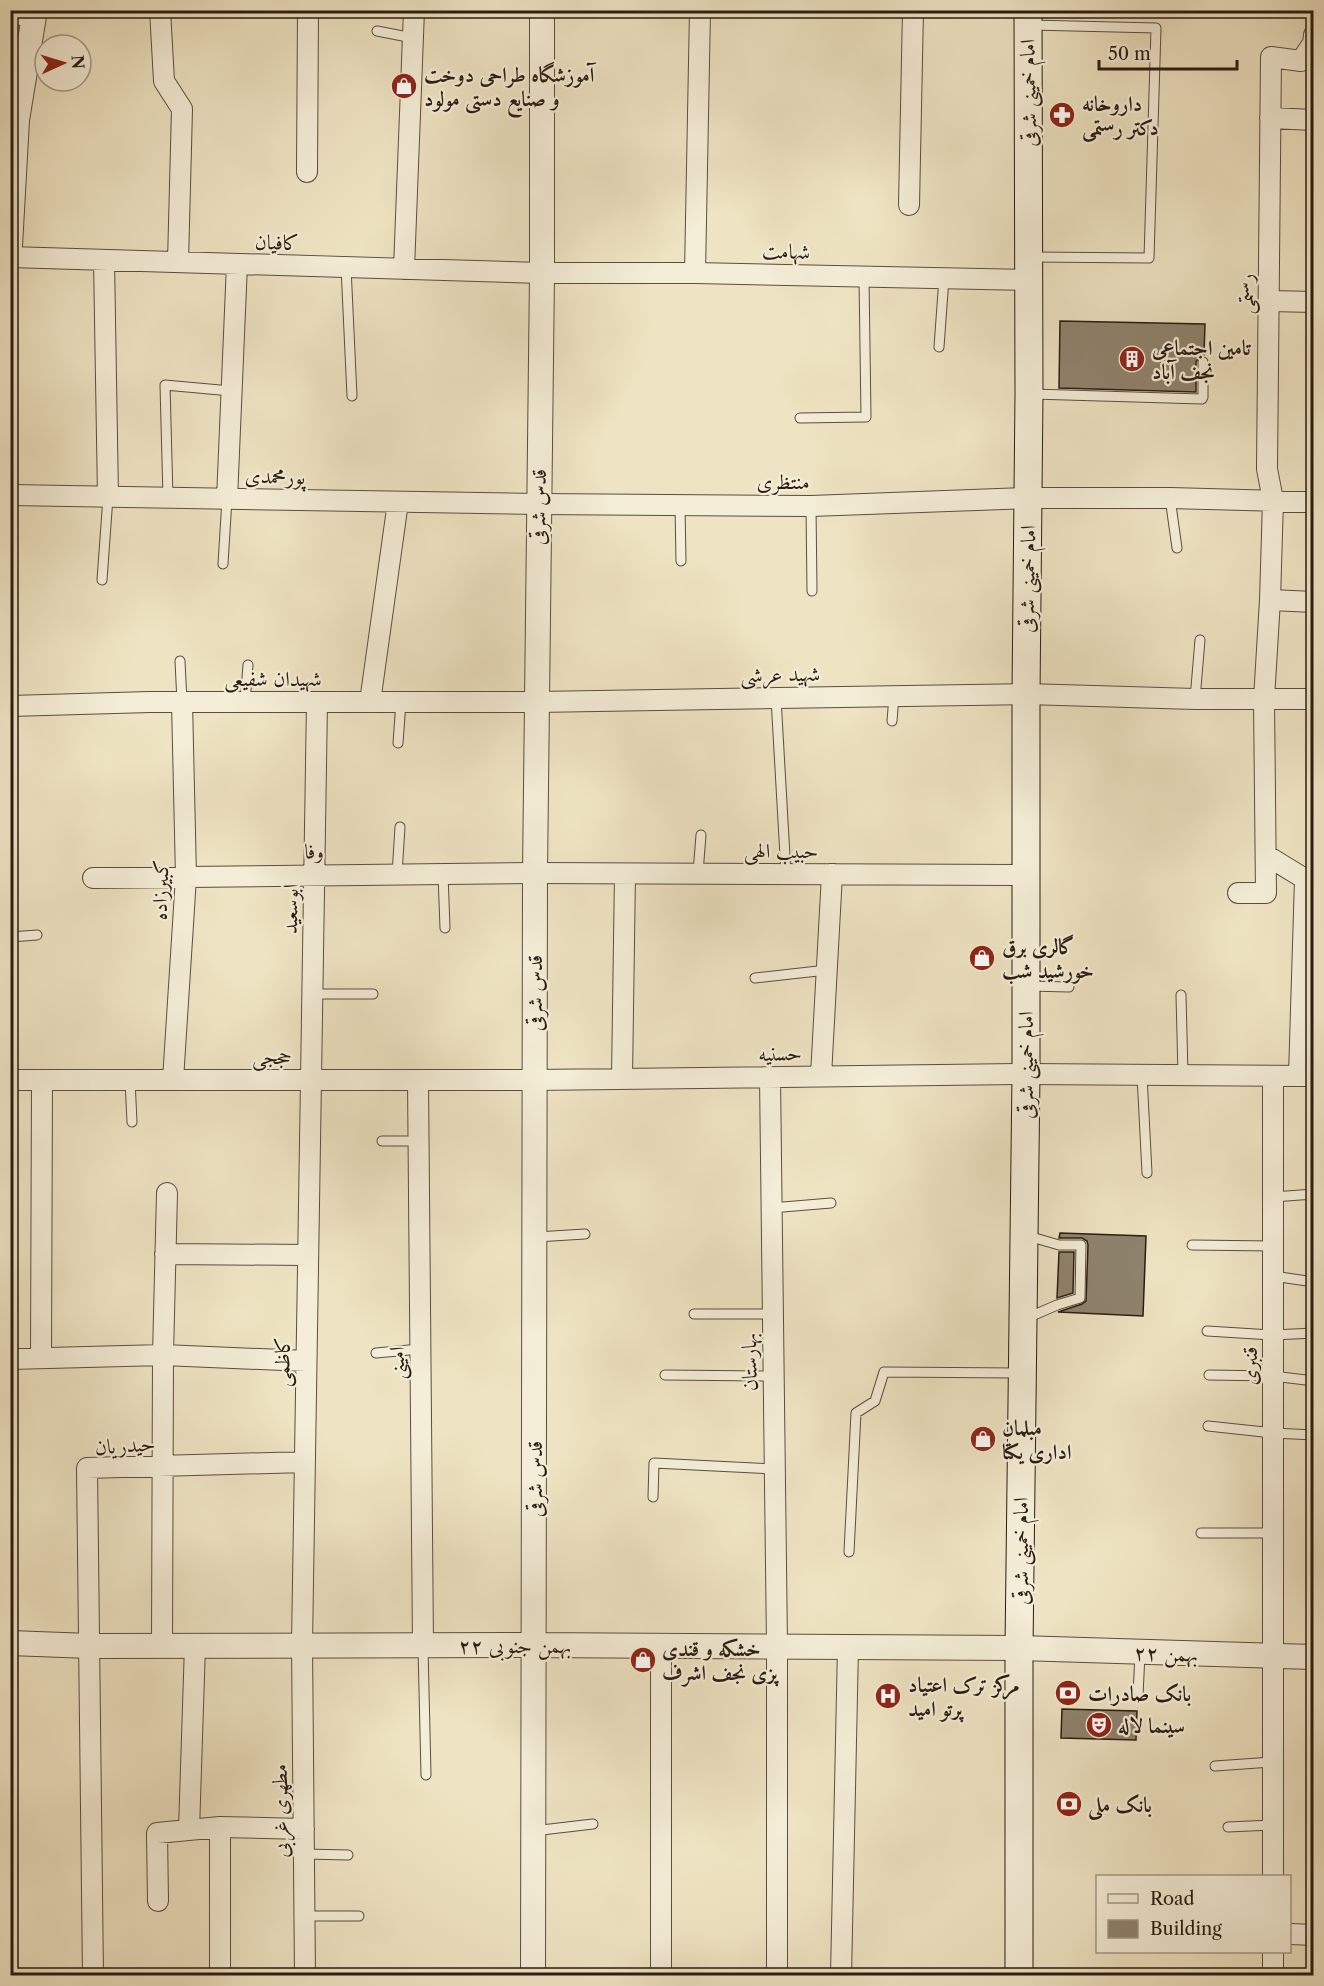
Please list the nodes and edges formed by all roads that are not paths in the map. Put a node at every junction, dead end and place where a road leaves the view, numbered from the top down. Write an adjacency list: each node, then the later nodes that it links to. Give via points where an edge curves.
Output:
1 (160, 10): 19 (street, via 164,81 182,109)
2 (308, 10): 14 (street)
3 (414, 10): 11 (street)
4 (542, 10): 24 (street, قدس شرقی)
5 (700, 10): 25 (street)
6 (913, 10): 15 (street)
7 (26, 14): 16 (street)
8 (1028, 18): 22 (main road, امام خمینی شرقی); 22 (lane, via 1156,28 1149,258)
9 (377, 31): 11 (lane)
10 (1314, 35): 12 (street, رستمی, via 1301,61 1271,57)
11 (413, 38): 23 (street)
12 (1270, 118): 13 (street); 28 (street, رستمی)
13 (1314, 120)
14 (307, 172)
15 (909, 205)
16 (10, 246)
17 (10, 256): 18 (street, کافیان)
18 (104, 260): 19 (street, کافیان); 37 (street)
19 (178, 262): 20 (street, کافیان)
20 (237, 264): 21 (street, کافیان); 32 (street)
21 (346, 267): 23 (street, کافیان); 34 (lane)
22 (1029, 268): 27 (street, شهامت); 33 (main road, امام خمینی شرقی)
23 (404, 269): 24 (street, کافیان)
24 (542, 273): 25 (street, شهامت); 45 (street, قدس شرقی)
25 (695, 273): 26 (street, شهامت)
26 (864, 277): 27 (street, شهامت); 35 (lane, via 866,417)
27 (944, 278): 30 (lane)
28 (1269, 301): 29 (street); 42 (street, رستمی, via 1268,469)
29 (1314, 302)
30 (939, 347)
31 (1203, 362): 33 (lane, via 1202,399)
32 (231, 392): 38 (lane, via 165,385); 41 (street)
33 (1029, 394): 39 (main road, امام خمینی شرقی)
34 (352, 396)
35 (800, 418)
36 (10, 495): 37 (street, پورمحمدی)
37 (108, 497): 38 (street, پورمحمدی); 51 (lane)
38 (168, 498): 41 (street, پورمحمدی)
39 (1028, 498): 40 (street, منتظری); 47 (street, منتظری); 58 (main road, امام خمینی شرقی)
40 (1170, 498): 42 (street, منتظری); 48 (lane)
41 (227, 499): 43 (street, پورمحمدی); 50 (lane)
42 (1273, 500): 44 (street, منتظری); 53 (street, رستمی)
43 (398, 502): 45 (street, پورمحمدی); 67 (street)
44 (1314, 502)
45 (538, 504): 46 (street, منتظری); 69 (street, قدس شرقی)
46 (680, 505): 47 (street, منتظری); 49 (lane)
47 (811, 506): 52 (lane)
48 (1177, 548)
49 (681, 561)
50 (223, 564)
51 (102, 580)
52 (812, 591)
53 (1270, 600): 54 (street); 62 (street, رستمی)
54 (1314, 602)
55 (1200, 640): 61 (lane)
56 (180, 661): 64 (lane)
57 (248, 665): 65 (lane)
58 (1026, 694): 59 (street, شهید عرشی); 61 (street, شهید عرشی); 84 (main road, امام خمینی شرقی)
59 (894, 696): 60 (street, شهید عرشی); 71 (lane)
60 (776, 698): 69 (street, شهید عرشی); 81 (lane)
61 (1195, 699): 62 (street, شهید عرشی)
62 (1264, 699): 63 (street, شهید عرشی); 75 (street, رستمی)
63 (1314, 699)
64 (182, 702): 65 (street, شهیدان شفیعی); 70 (street, شهیدان شفیعی); 85 (street, کبیرزاده)
65 (245, 702): 66 (street, شهیدان شفیعی)
66 (317, 702): 67 (street, شهیدان شفیعی); 83 (street, ابوسعید)
67 (370, 702): 68 (street, شهیدان شفیعی)
68 (401, 702): 69 (street, شهیدان شفیعی); 72 (lane)
69 (536, 702): 76 (street, قدس شرقی)
70 (10, 706)
71 (892, 721)
72 (398, 743)
73 (400, 827): 78 (lane)
74 (701, 835): 77 (lane)
75 (1266, 855): 87 (street); 88 (street, رستمی, via 1266,893)
76 (535, 873): 79 (street, وفا); 80 (street, حبیب الهی); 113 (street, قدس شرقی)
77 (698, 873): 80 (street, حبیب الهی); 81 (street, حبیب الهی)
78 (397, 874): 79 (street, وفا); 83 (street, وفا)
79 (443, 874): 89 (lane)
80 (625, 874): 106 (street)
81 (786, 874): 82 (street, حبیب الهی)
82 (832, 874): 84 (street, حبیب الهی); 92 (street)
83 (315, 875): 85 (street, وفا); 96 (street, ابوسعید)
84 (1027, 875): 94 (main road, امام خمینی شرقی)
85 (186, 877): 86 (street, وفا); 110 (street, کبیرزاده)
86 (93, 878)
87 (1309, 879): 104 (street)
88 (1238, 893)
89 (445, 928)
90 (37, 934): 91 (lane)
91 (10, 937)
92 (827, 970): 93 (lane); 102 (street)
93 (755, 978)
94 (1026, 986): 95 (lane); 99 (main road, امام خمینی شرقی)
95 (1069, 987)
96 (312, 994): 97 (lane); 111 (street, ابوسعید)
97 (373, 994)
98 (1181, 995): 101 (lane)
99 (1026, 1074): 100 (street, حسنیه); 102 (street, حسنیه); 124 (main road, امام خمینی شرقی)
100 (1142, 1075): 101 (street, حسنیه); 117 (lane)
101 (1184, 1075): 103 (street, حسنیه)
102 (821, 1076): 105 (street, حسنیه)
103 (1273, 1076): 104 (street, حسنیه); 120 (street, قنبری)
104 (1306, 1076)
105 (770, 1077): 106 (street, حسنیه); 122 (street, بهارستان)
106 (622, 1078): 113 (street, حسنیه)
107 (10, 1080): 108 (street, حججی)
108 (42, 1080): 109 (street, حججی); 141 (street)
109 (130, 1080): 110 (street, حججی); 114 (lane)
110 (173, 1080): 111 (street, حججی)
111 (310, 1080): 112 (street, حججی); 129 (street, کاظمی)
112 (418, 1080): 113 (street, حججی); 116 (street, امینی)
113 (534, 1080): 125 (street, قدس شرقی)
114 (132, 1122)
115 (382, 1141): 116 (lane)
116 (418, 1141): 138 (street, امینی)
117 (1147, 1173)
118 (167, 1193): 128 (street)
119 (1314, 1194): 120 (lane)
120 (1273, 1197): 127 (street, قنبری)
121 (831, 1203): 122 (lane)
122 (771, 1208): 133 (street, بهارستان)
123 (585, 1234): 125 (lane)
124 (1023, 1235): 134 (main road, امام خمینی شرقی); 134 (lane, via 1059,1245 1081,1245 1080,1298)
125 (534, 1237): 161 (street, قدس شرقی)
126 (1192, 1245): 127 (lane)
127 (1273, 1246): 130 (street, قنبری)
128 (165, 1254): 129 (street); 140 (street)
129 (308, 1255): 143 (street, کاظمی)
130 (1273, 1276): 131 (lane); 137 (street, قنبری)
131 (1314, 1282)
132 (694, 1314): 133 (lane)
133 (773, 1314): 147 (street, بهارستان)
134 (1022, 1320): 144 (main road, امام خمینی شرقی)
135 (1207, 1331): 137 (lane)
136 (1314, 1333): 137 (lane)
137 (1273, 1335): 148 (street, قنبری)
138 (420, 1350): 139 (lane); 163 (street, امینی)
139 (376, 1353)
140 (163, 1355): 141 (street); 143 (street); 154 (street)
141 (41, 1358): 142 (street)
142 (10, 1359)
143 (306, 1361): 153 (street, کاظمی)
144 (1022, 1373): 159 (lane, via 884,1372 876,1401 856,1413); 170 (main road, امام خمینی شرقی)
145 (665, 1375): 147 (lane)
146 (1209, 1375): 148 (lane)
147 (773, 1376): 155 (street, بهارستان)
148 (1273, 1376): 149 (lane); 151 (street, قنبری)
149 (1314, 1381)
150 (1208, 1426): 151 (lane)
151 (1273, 1433): 152 (lane); 158 (street, قنبری)
152 (1314, 1435)
153 (305, 1462): 154 (street, حیدریان); 162 (street, کاظمی)
154 (163, 1466): 164 (street, حیدریان, via 87,1468); 165 (street)
155 (774, 1469): 156 (lane, via 654,1463); 168 (street, بهارستان)
156 (653, 1497)
157 (1201, 1533): 158 (lane)
158 (1273, 1533): 172 (street, قنبری)
159 (849, 1552)
160 (10, 1643): 164 (street, ۲۲ بهمن جنوبی)
161 (534, 1644): 163 (street, ۲۲ بهمن جنوبی); 167 (street, ۲۲ بهمن جنوبی); 184 (street, قدس شرقی)
162 (302, 1645): 163 (street, ۲۲ بهمن جنوبی); 166 (street, ۲۲ بهمن جنوبی); 182 (street, مطهری غربی)
163 (423, 1645): 177 (lane)
164 (90, 1646): 165 (street, ۲۲ بهمن جنوبی); 194 (street)
165 (162, 1646): 166 (street, ۲۲ بهمن جنوبی)
166 (195, 1646): 183 (street)
167 (661, 1646): 168 (street, ۲۲ بهمن جنوبی); 198 (street)
168 (777, 1646): 169 (street, ۲۲ بهمن جنوبی); 199 (street, بهارستان)
169 (848, 1647): 170 (street, ۲۲ بهمن جنوبی); 200 (street)
170 (1019, 1648): 171 (street, ۲۲ بهمن); 201 (main road, امام خمینی شرقی)
171 (1141, 1652): 172 (street, ۲۲ بهمن); 174 (lane)
172 (1272, 1656): 173 (street, ۲۲ بهمن); 175 (street, قنبری)
173 (1314, 1656)
174 (1138, 1696)
175 (1272, 1762): 176 (lane); 179 (street, قنبری)
176 (1215, 1766)
177 (426, 1775)
178 (593, 1824): 184 (lane)
179 (1273, 1825): 181 (lane); 187 (street, قنبری)
180 (220, 1827): 182 (street); 183 (street); 195 (street)
181 (1228, 1827)
182 (304, 1829): 185 (street, مطهری غربی)
183 (189, 1830): 188 (street, via 157,1833)
184 (533, 1831): 197 (street, قدس شرقی)
185 (304, 1854): 186 (lane); 189 (street, مطهری غربی)
186 (348, 1855)
187 (1273, 1875)
188 (158, 1901)
189 (305, 1916): 190 (lane); 196 (street, مطهری غربی)
190 (360, 1916)
191 (1291, 1934): 192 (street)
192 (1314, 1935)
193 (1273, 1953): 202 (street)
194 (93, 1976)
195 (220, 1976)
196 (305, 1976)
197 (533, 1976)
198 (661, 1976)
199 (777, 1976)
200 (841, 1976)
201 (1019, 1976)
202 (1273, 1976)

